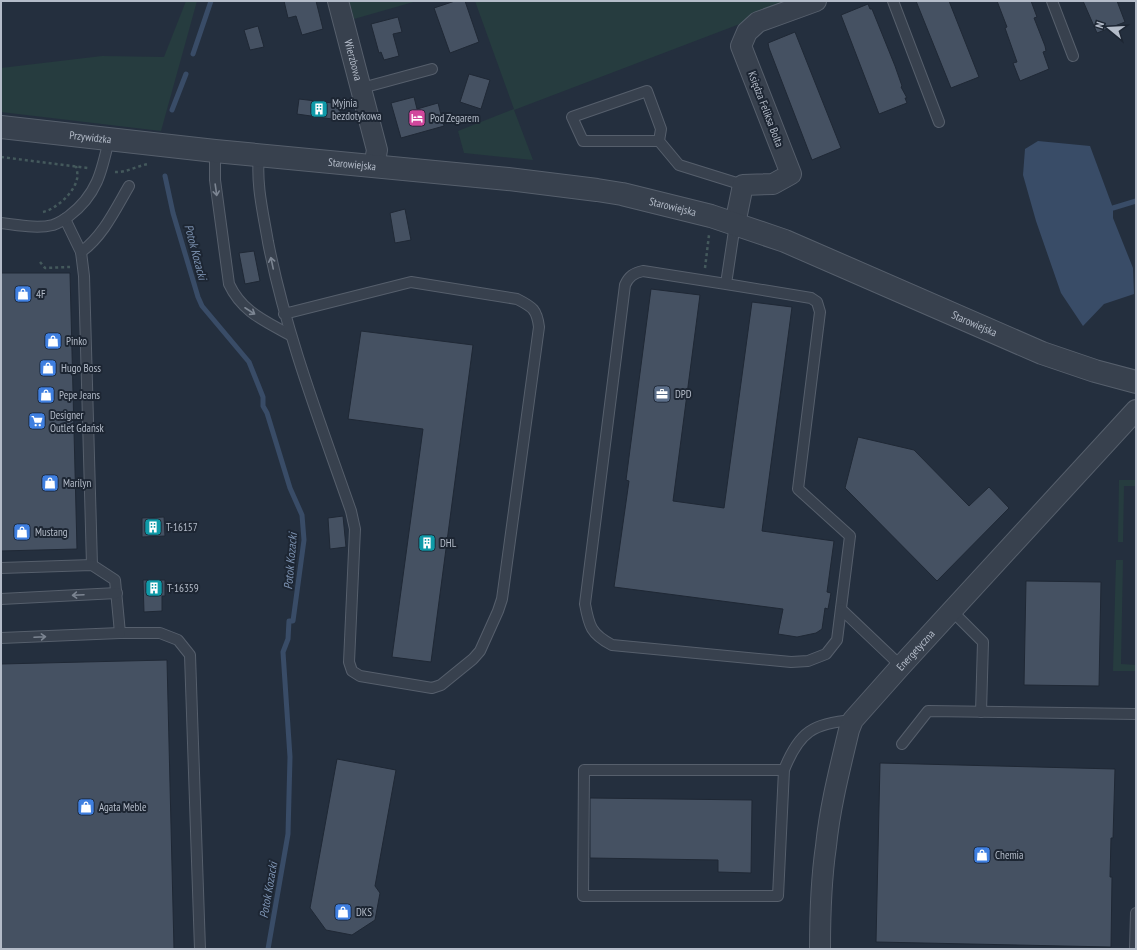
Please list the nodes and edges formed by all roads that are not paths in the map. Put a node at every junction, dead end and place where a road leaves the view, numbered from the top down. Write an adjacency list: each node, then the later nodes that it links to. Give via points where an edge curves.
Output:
1 (338, 1): 7 (street, Wierzbowa)
2 (816, 1): 16 (street, Księdza Feliksa Bolta, via 758,22 747,32 741,46 791,174 773,184)
3 (893, 1): 8 (lane)
4 (1052, 1): 5 (lane)
5 (1073, 56)
6 (432, 69): 7 (lane)
7 (362, 88): 15 (street, Wierzbowa, via 377,150)
8 (939, 122)
9 (1, 127): 10 (street, Przywidzka)
10 (109, 138): 12 (street, Przywidzka); 18 (lane, via 102,170 95,187 83,206)
11 (659, 141): 11 (lane, via 661,129 647,91 572,117 583,141); 16 (lane, via 679,165)
12 (180, 147): 13 (street, Starowiejska)
13 (215, 151): 14 (street, Starowiejska); 24 (lane, one-way to 24, via 215,180 229,284 242,306)
14 (259, 155): 15 (street, Starowiejska); 23 (lane, one-way to 14, via 260,198 257,177)
15 (374, 166): 20 (street, Starowiejska, via 597,190 683,209)
16 (743, 185): 20 (street)
17 (129, 186): 21 (lane, via 92,244)
18 (65, 219): 19 (lane, via 54,225 37,227); 21 (lane)
19 (1, 223)
20 (735, 224): 22 (lane); 25 (street, Starowiejska, via 785,240 1042,353 1095,372)
21 (81, 252): 27 (lane, via 86,323)
22 (726, 284): 31 (lane, via 811,298 817,302 820,312 798,489 850,536); 31 (lane, via 643,271 628,278 624,285 585,604 589,625 599,638 612,645 791,662 808,661 826,654 836,640)
23 (284, 314): 24 (lane); 24 (lane, via 411,282 517,299 537,313 539,327 502,599 480,651 441,685 432,688 360,676 352,670 349,662 355,529)
24 (290, 335)
25 (1136, 382)
26 (1136, 410): 32 (street, Energetyczna)
27 (92, 565): 28 (lane); 29 (lane, via 115,580)
28 (1, 568)
29 (117, 593): 30 (lane, one-way to 30); 33 (lane)
30 (1, 599)
31 (840, 609): 35 (lane)
32 (952, 610): 35 (street, Energetyczna); 36 (lane, via 983,642)
33 (120, 633): 34 (lane, one-way to 33); 42 (lane, via 160,633 178,640 190,655)
34 (1, 638)
35 (900, 666): 38 (street, Energetyczna)
36 (981, 712): 37 (lane); 39 (lane, via 928,711)
37 (1136, 714)
38 (853, 720): 40 (lane, via 824,723 809,732 797,743); 43 (street, Energetyczna, via 834,795 826,845 821,894)
39 (902, 744)
40 (784, 770): 40 (lane, via 584,770 583,896 778,896)
41 (1136, 913): 44 (lane)
42 (200, 949)
43 (820, 949)
44 (1135, 949)

